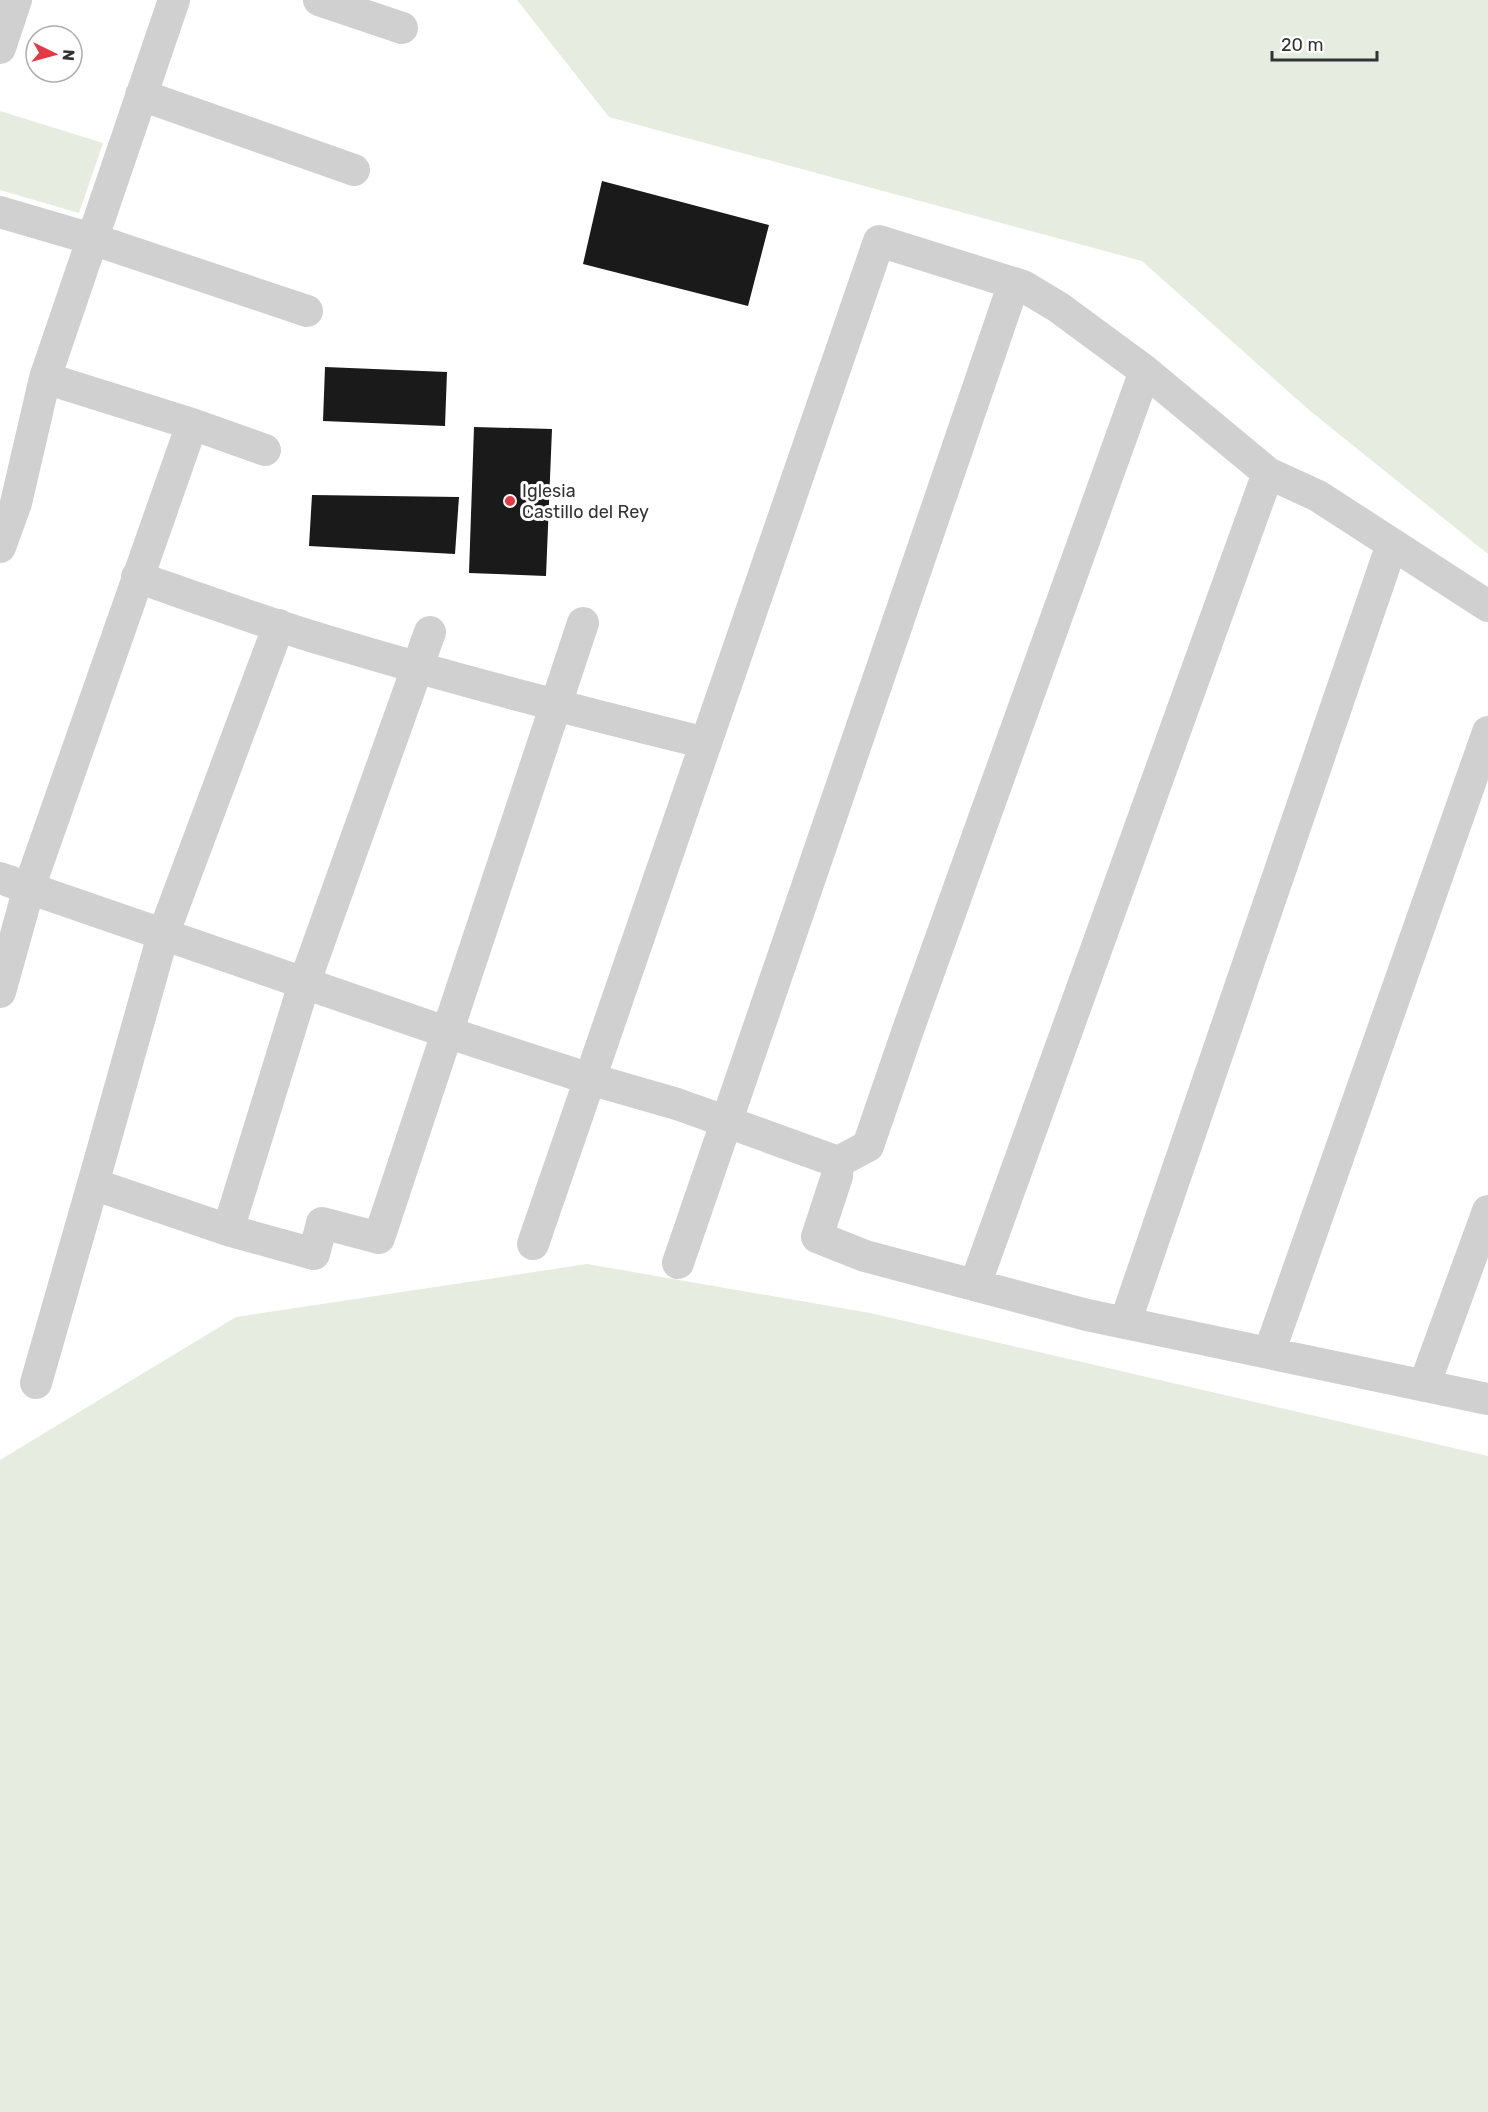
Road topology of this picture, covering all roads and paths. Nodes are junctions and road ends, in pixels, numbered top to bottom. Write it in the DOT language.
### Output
graph roads {
  1 [pos="16,0"];
  2 [pos="174,0"];
  3 [pos="319,0"];
  4 [pos="402,28"];
  5 [pos="0,48"];
  6 [pos="141,95"];
  7 [pos="354,170"];
  8 [pos="0,212"];
  9 [pos="92,239"];
  10 [pos="1014,283"];
  11 [pos="307,311"];
  12 [pos="1145,371"];
  13 [pos="45,378"];
  14 [pos="192,424"];
  15 [pos="265,450"];
  16 [pos="1268,473"];
  17 [pos="12,489"];
  18 [pos="1392,544"];
  19 [pos="0,547"];
  20 [pos="137,578"];
  21 [pos="1488,606"];
  22 [pos="583,623"];
  23 [pos="279,625"];
  24 [pos="430,632"];
  25 [pos="417,667"];
  26 [pos="555,706"];
  27 [pos="1488,732"];
  28 [pos="706,743"];
  29 [pos="0,878"];
  30 [pos="29,888"];
  31 [pos="163,935"];
  32 [pos="304,984"];
  33 [pos="0,992"];
  34 [pos="446,1032"];
  35 [pos="590,1079"];
  36 [pos="727,1122"];
  37 [pos="838,1162"];
  38 [pos="93,1184"];
  39 [pos="1488,1211"];
  40 [pos="228,1230"];
  41 [pos="533,1244"];
  42 [pos="678,1263"];
  43 [pos="975,1285"];
  44 [pos="1125,1323"];
  45 [pos="1269,1353"];
  46 [pos="36,1383"];
  47 [pos="1424,1386"];
  48 [pos="1488,1399"];
  1 -- 5 [label="street"];
  2 -- 6 [label="street"];
  3 -- 4 [label="street"];
  6 -- 7 [label="street"];
  6 -- 9 [label="street"];
  8 -- 9 [label="street"];
  9 -- 11 [label="street"];
  9 -- 13 [label="street"];
  10 -- 12 [label="street"];
  10 -- 28 [label="street"];
  10 -- 36 [label="street"];
  12 -- 16 [label="street"];
  12 -- 37 [label="street"];
  13 -- 14 [label="street"];
  13 -- 17 [label="street"];
  14 -- 15 [label="street"];
  14 -- 20 [label="street"];
  16 -- 18 [label="street"];
  16 -- 43 [label="street"];
  17 -- 19 [label="street"];
  18 -- 21 [label="street"];
  18 -- 44 [label="street"];
  20 -- 23 [label="street"];
  20 -- 30 [label="street"];
  22 -- 26 [label="street"];
  23 -- 25 [label="street"];
  23 -- 31 [label="street"];
  24 -- 25 [label="street"];
  25 -- 26 [label="street"];
  25 -- 32 [label="street"];
  26 -- 28 [label="street"];
  26 -- 34 [label="street"];
  27 -- 45 [label="street"];
  28 -- 35 [label="street"];
  29 -- 30 [label="street"];
  30 -- 31 [label="street"];
  30 -- 33 [label="street"];
  31 -- 32 [label="street"];
  31 -- 38 [label="street"];
  32 -- 34 [label="street"];
  32 -- 40 [label="street"];
  34 -- 35 [label="street"];
  34 -- 40 [label="street"];
  35 -- 36 [label="street"];
  35 -- 41 [label="street"];
  36 -- 37 [label="street"];
  36 -- 42 [label="street"];
  37 -- 43 [label="street"];
  38 -- 40 [label="street"];
  38 -- 46 [label="street"];
  39 -- 47 [label="street"];
  43 -- 44 [label="street"];
  44 -- 45 [label="street"];
  45 -- 47 [label="street"];
  47 -- 48 [label="street"];
}
